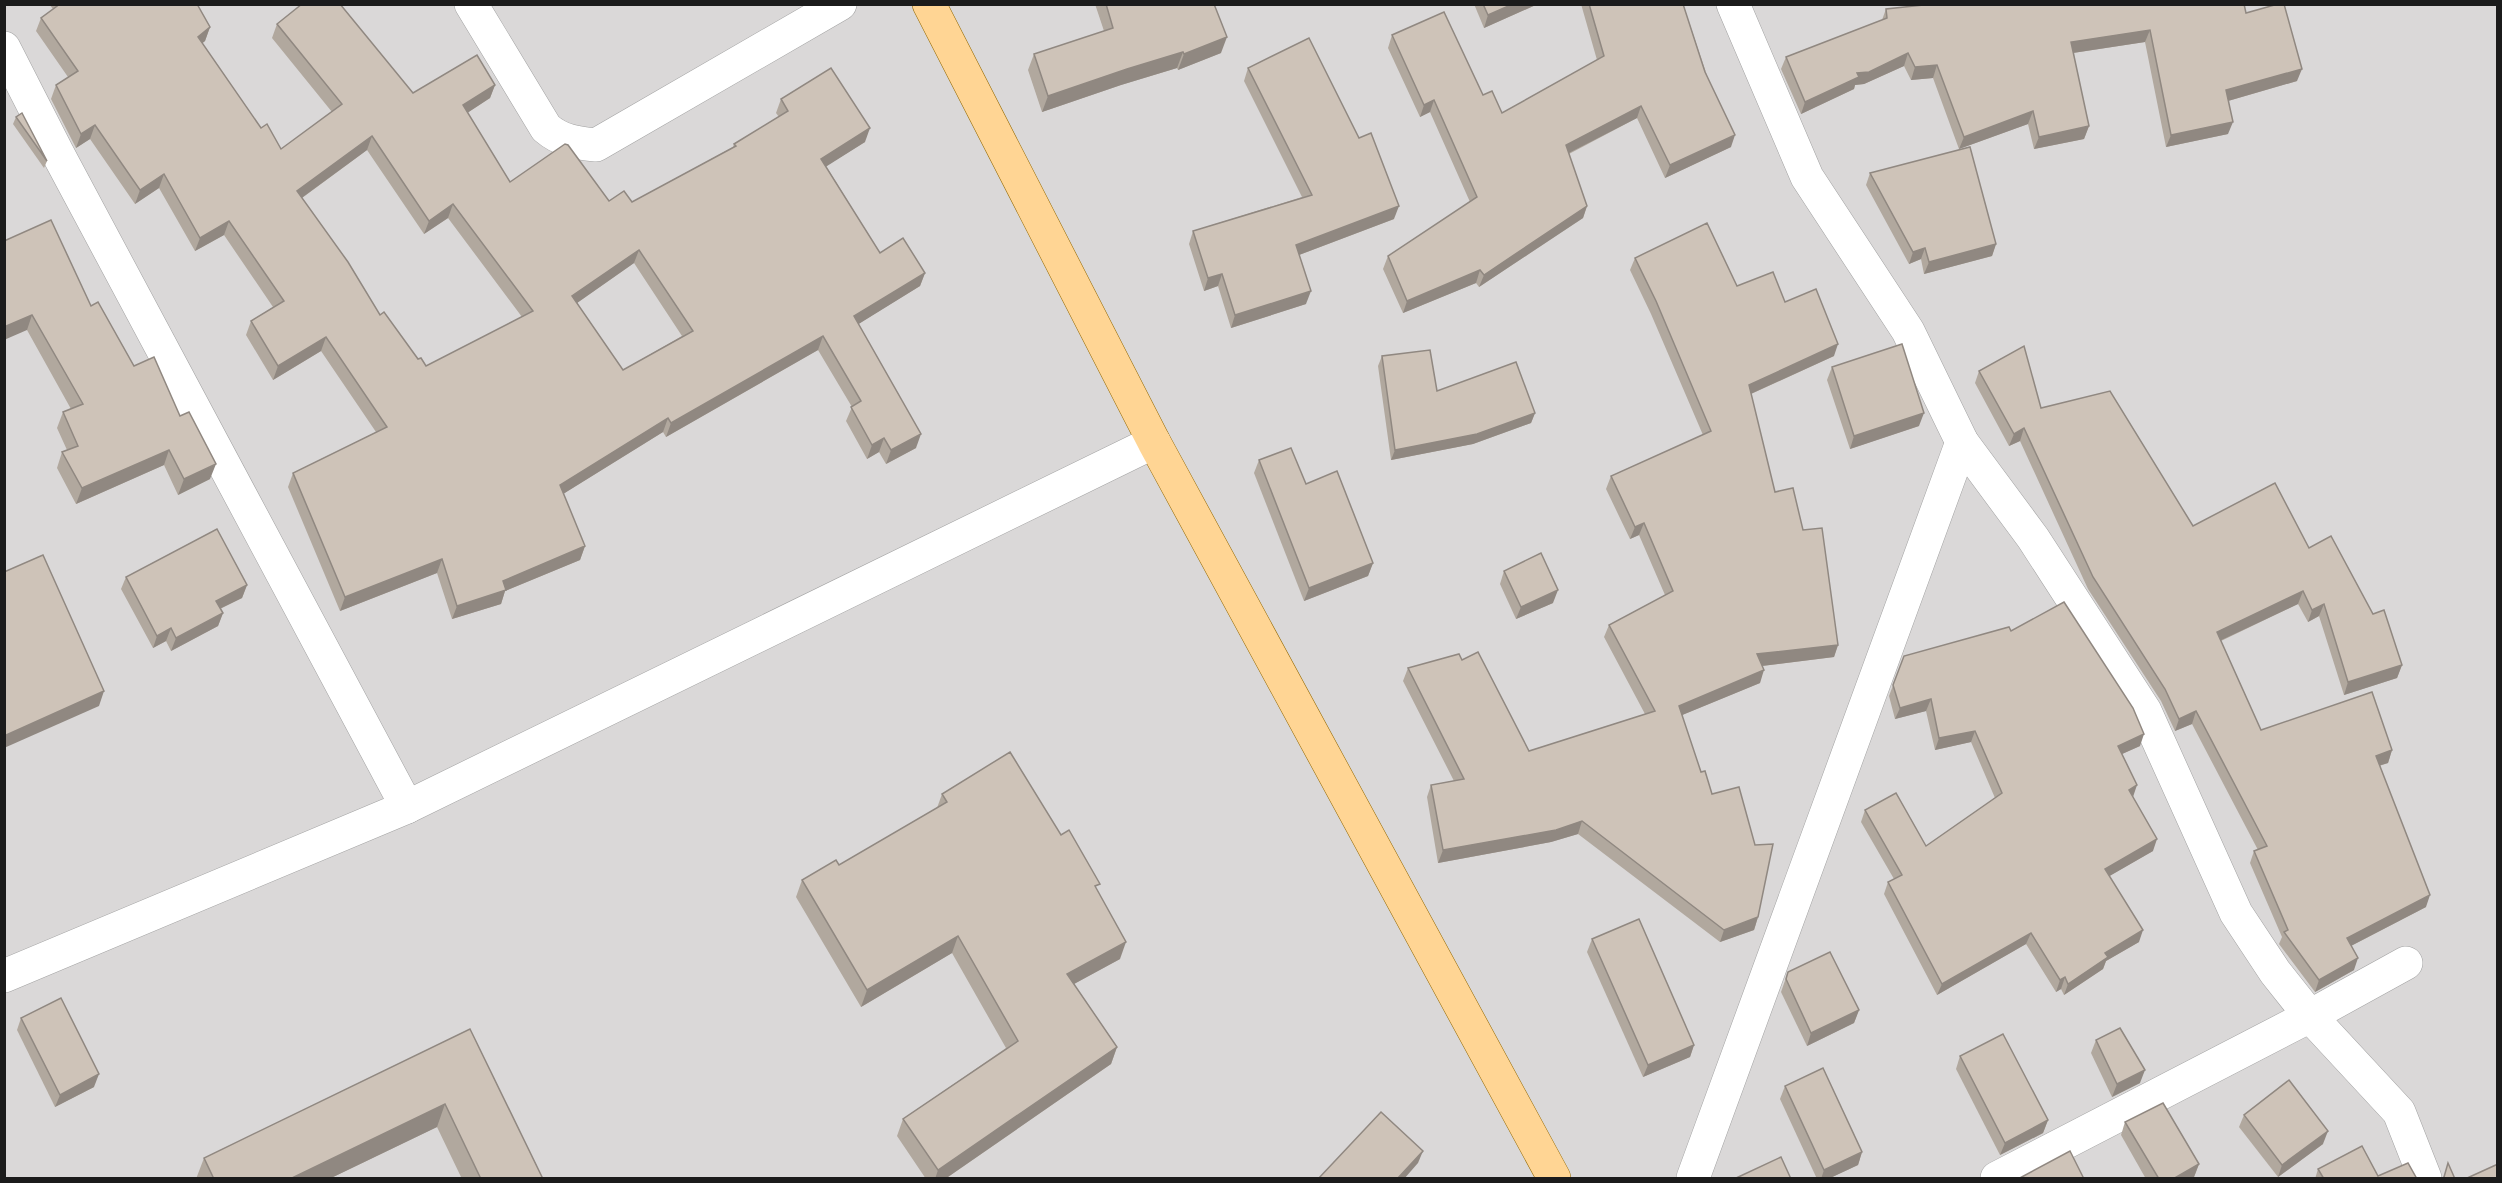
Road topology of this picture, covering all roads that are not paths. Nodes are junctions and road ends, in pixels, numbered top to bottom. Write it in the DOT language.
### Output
graph roads {
  1 [pos="471,4"];
  2 [pos="840,4"];
  3 [pos="929,4"];
  4 [pos="1732,4"];
  5 [pos="4,48"];
  6 [pos="1154,442"];
  7 [pos="1962,442"];
  8 [pos="407,807"];
  9 [pos="2406,963"];
  10 [pos="4,976"];
  11 [pos="2310,1016"];
  12 [pos="1554,1179"];
  13 [pos="1693,1179"];
  14 [pos="1997,1179"];
  15 [pos="2425,1179"];
  1 -- 2 [label="street"];
  3 -- 6 [label="main road"];
  4 -- 7 [label="street"];
  5 -- 8 [label="street"];
  6 -- 8 [label="street"];
  6 -- 12 [label="main road"];
  7 -- 11 [label="street"];
  7 -- 13 [label="street"];
  8 -- 10 [label="street"];
  9 -- 11 [label="street"];
  11 -- 14 [label="street"];
  11 -- 15 [label="street"];
}
